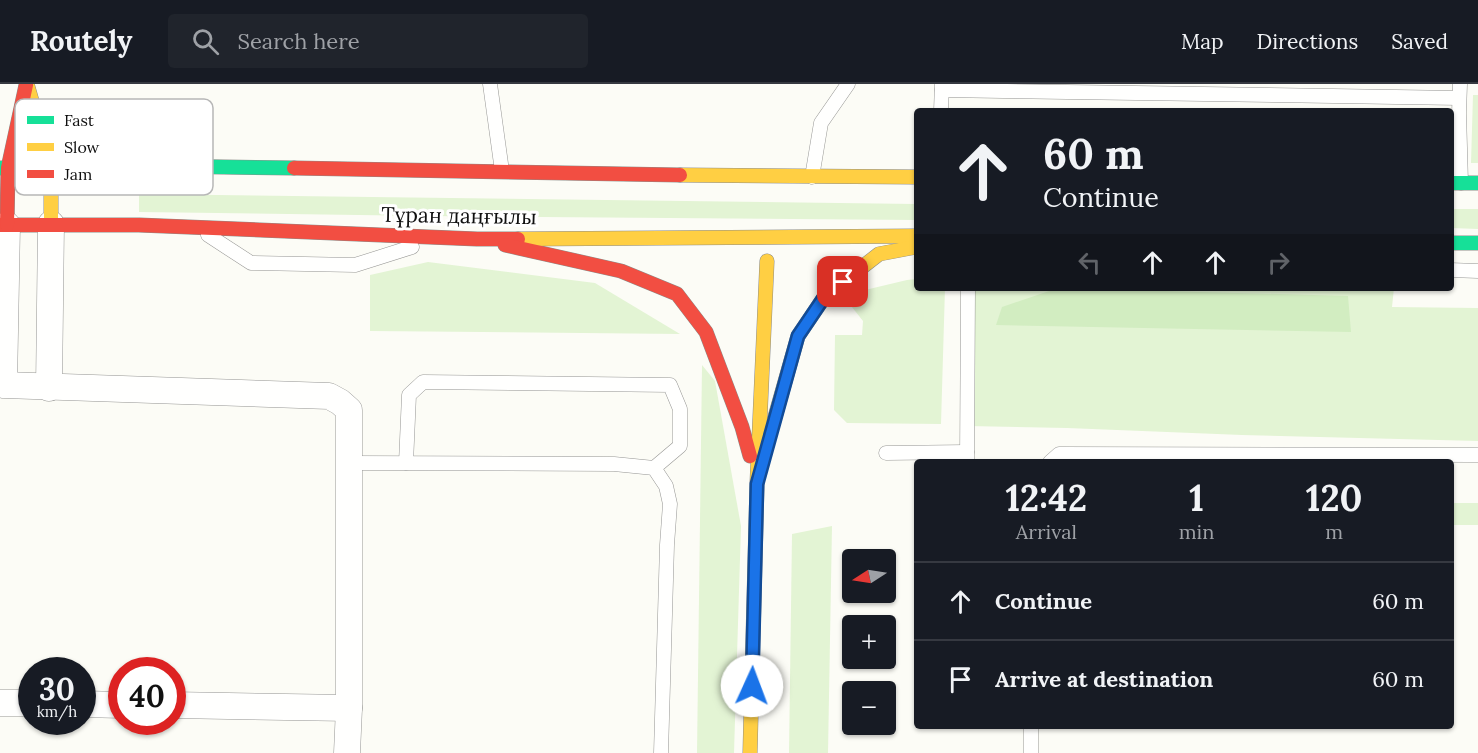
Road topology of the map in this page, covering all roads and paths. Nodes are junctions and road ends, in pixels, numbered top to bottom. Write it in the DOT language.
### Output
graph roads {
  1 [pos="27,84"];
  2 [pos="490,84"];
  3 [pos="848,84"];
  4 [pos="942,87"];
  5 [pos="1460,91"];
  6 [pos="23,99"];
  7 [pos="31,99"];
  8 [pos="941,108"];
  9 [pos="15,128"];
  10 [pos="213,167"];
  11 [pos="4,168"];
  12 [pos="502,171"];
  13 [pos="812,177"];
  14 [pos="914,177"];
  15 [pos="1456,183"];
  16 [pos="1478,183"];
  17 [pos="51,195"];
  18 [pos="51,224"];
  19 [pos="4,225"];
  20 [pos="196,228"];
  21 [pos="914,236"];
  22 [pos="439,238"];
  23 [pos="477,239"];
  24 [pos="1454,243"];
  25 [pos="1478,243"];
  26 [pos="914,247"];
  27 [pos="767,261"];
  28 [pos="1454,270"];
  29 [pos="1478,271"];
  30 [pos="968,291"];
  31 [pos="2,385"];
  32 [pos="49,388"];
  33 [pos="886,453"];
  34 [pos="1478,455"];
  35 [pos="967,457"];
  36 [pos="1053,459"];
  37 [pos="349,463"];
  38 [pos="406,463"];
  39 [pos="654,468"];
  40 [pos="757,484"];
  41 [pos="0,703"];
  42 [pos="18,703"];
  43 [pos="186,705"];
  44 [pos="349,708"];
  45 [pos="1031,729"];
  46 [pos="346,753"];
  47 [pos="661,753"];
  48 [pos="750,753"];
  49 [pos="1030,753"];
  1 -- 6 [label="main road"];
  1 -- 7 [label="main road"];
  2 -- 12 [label="lane"];
  3 -- 13 [label="lane"];
  4 -- 5 [label="lane"];
  4 -- 8 [label="lane"];
  5 -- 15 [label="lane"];
  9 -- 11 [label="main road"];
  10 -- 12 [label="main road"];
  11 -- 19 [label="main road"];
  12 -- 13 [label="main road"];
  13 -- 14 [label="main road"];
  15 -- 16 [label="main road"];
  17 -- 18 [label="main road"];
  18 -- 19 [label="main road, Тұран даңғылы"];
  18 -- 20 [label="main road, Тұран даңғылы"];
  18 -- 32 [label="street"];
  19 -- 31 [label="street"];
  20 -- 22 [label="main road, Тұран даңғылы"];
  20 -- 22 [label="lane"];
  21 -- 23 [label="main road, Тұран даңғылы"];
  22 -- 23 [label="main road, Тұран даңғылы"];
  23 -- 40 [label="main road"];
  24 -- 25 [label="main road"];
  26 -- 40 [label="main road"];
  27 -- 40 [label="main road"];
  28 -- 29 [label="lane"];
  30 -- 35 [label="lane"];
  31 -- 32 [label="street"];
  32 -- 37 [label="street"];
  33 -- 35 [label="lane"];
  34 -- 36 [label="lane"];
  37 -- 38 [label="lane"];
  37 -- 44 [label="street"];
  38 -- 39 [label="lane"];
  38 -- 39 [label="lane"];
  39 -- 47 [label="lane"];
  40 -- 48 [label="main road"];
  41 -- 42 [label="street"];
  43 -- 44 [label="street"];
  44 -- 46 [label="street"];
  45 -- 49 [label="lane"];
}
